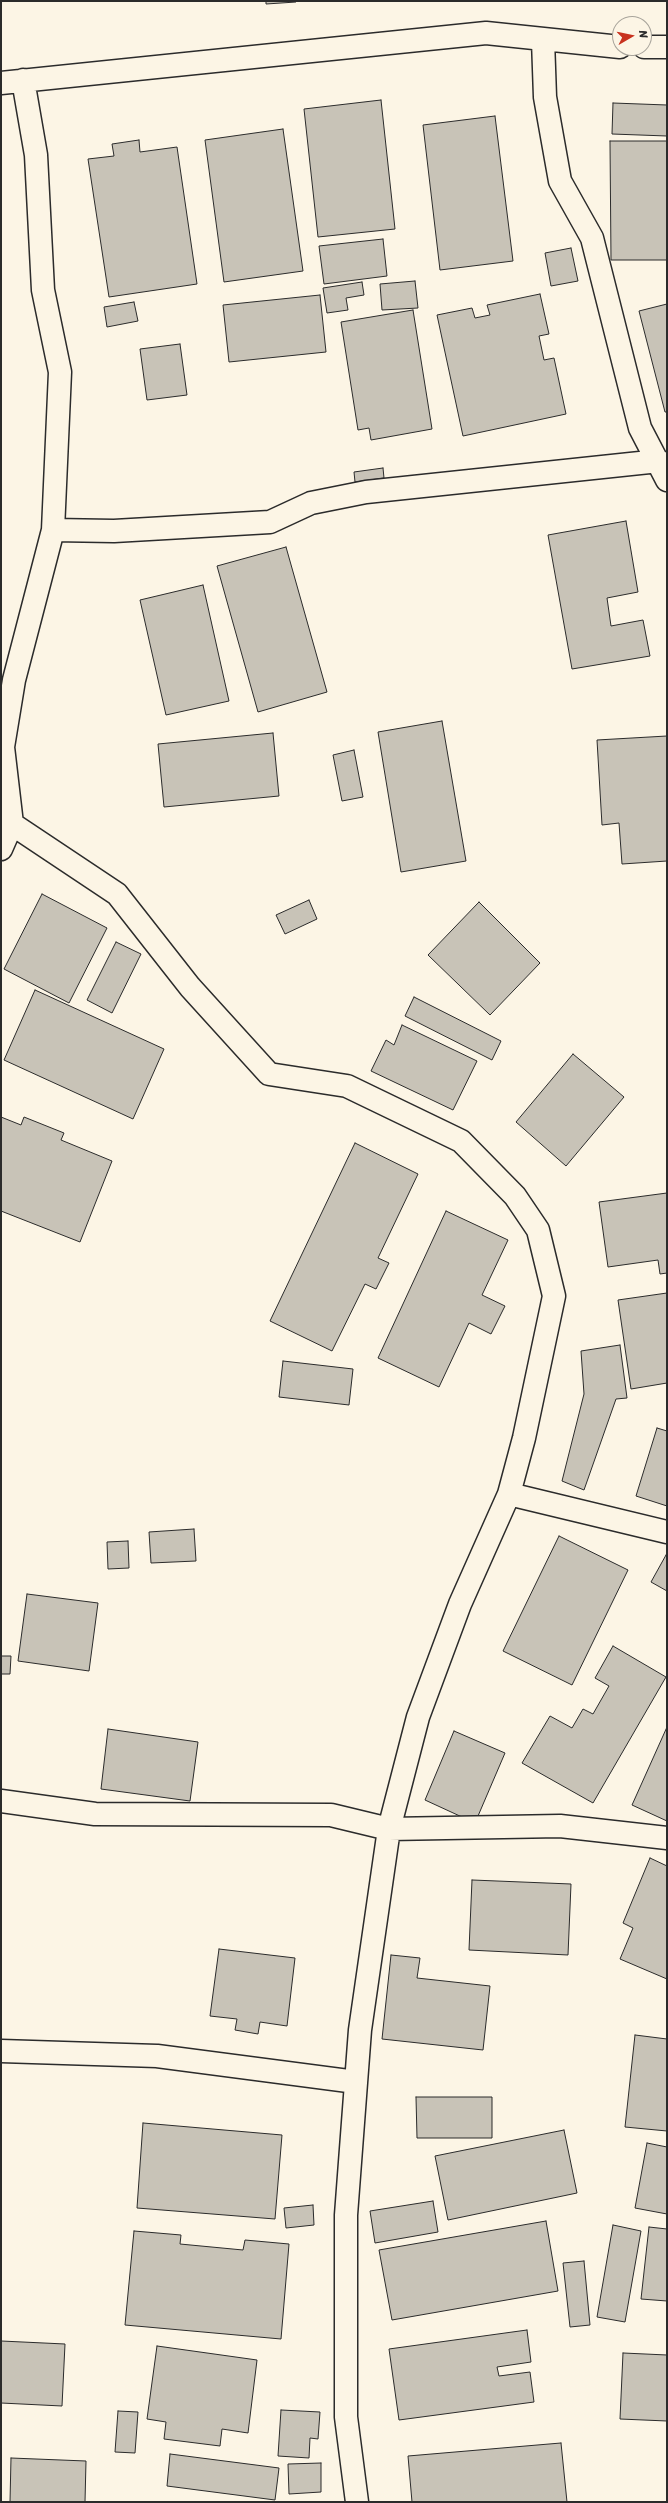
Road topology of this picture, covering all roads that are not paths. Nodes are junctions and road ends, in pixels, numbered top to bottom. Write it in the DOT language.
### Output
graph roads {
  1 [pos="543,40"];
  2 [pos="612,47"];
  3 [pos="652,47"];
  4 [pos="667,47"];
  5 [pos="23,80"];
  6 [pos="1,83"];
  7 [pos="663,470"];
  8 [pos="53,530"];
  9 [pos="6,815"];
  10 [pos="1,849"];
  11 [pos="508,1494"];
  12 [pos="667,1532"];
  13 [pos="1,1801"];
  14 [pos="389,1829"];
  15 [pos="667,1838"];
  16 [pos="1,2051"];
  17 [pos="356,2082"];
  18 [pos="357,2502"];
  1 -- 2 [label="street"];
  1 -- 5 [label="street"];
  1 -- 7 [label="street"];
  3 -- 4 [label="street"];
  5 -- 6 [label="street"];
  5 -- 8 [label="street"];
  7 -- 8 [label="street"];
  8 -- 9 [label="street"];
  9 -- 10 [label="street"];
  9 -- 11 [label="street"];
  11 -- 12 [label="street"];
  11 -- 14 [label="street"];
  13 -- 14 [label="street"];
  14 -- 15 [label="street"];
  14 -- 17 [label="street"];
  16 -- 17 [label="street"];
  17 -- 18 [label="street"];
}
